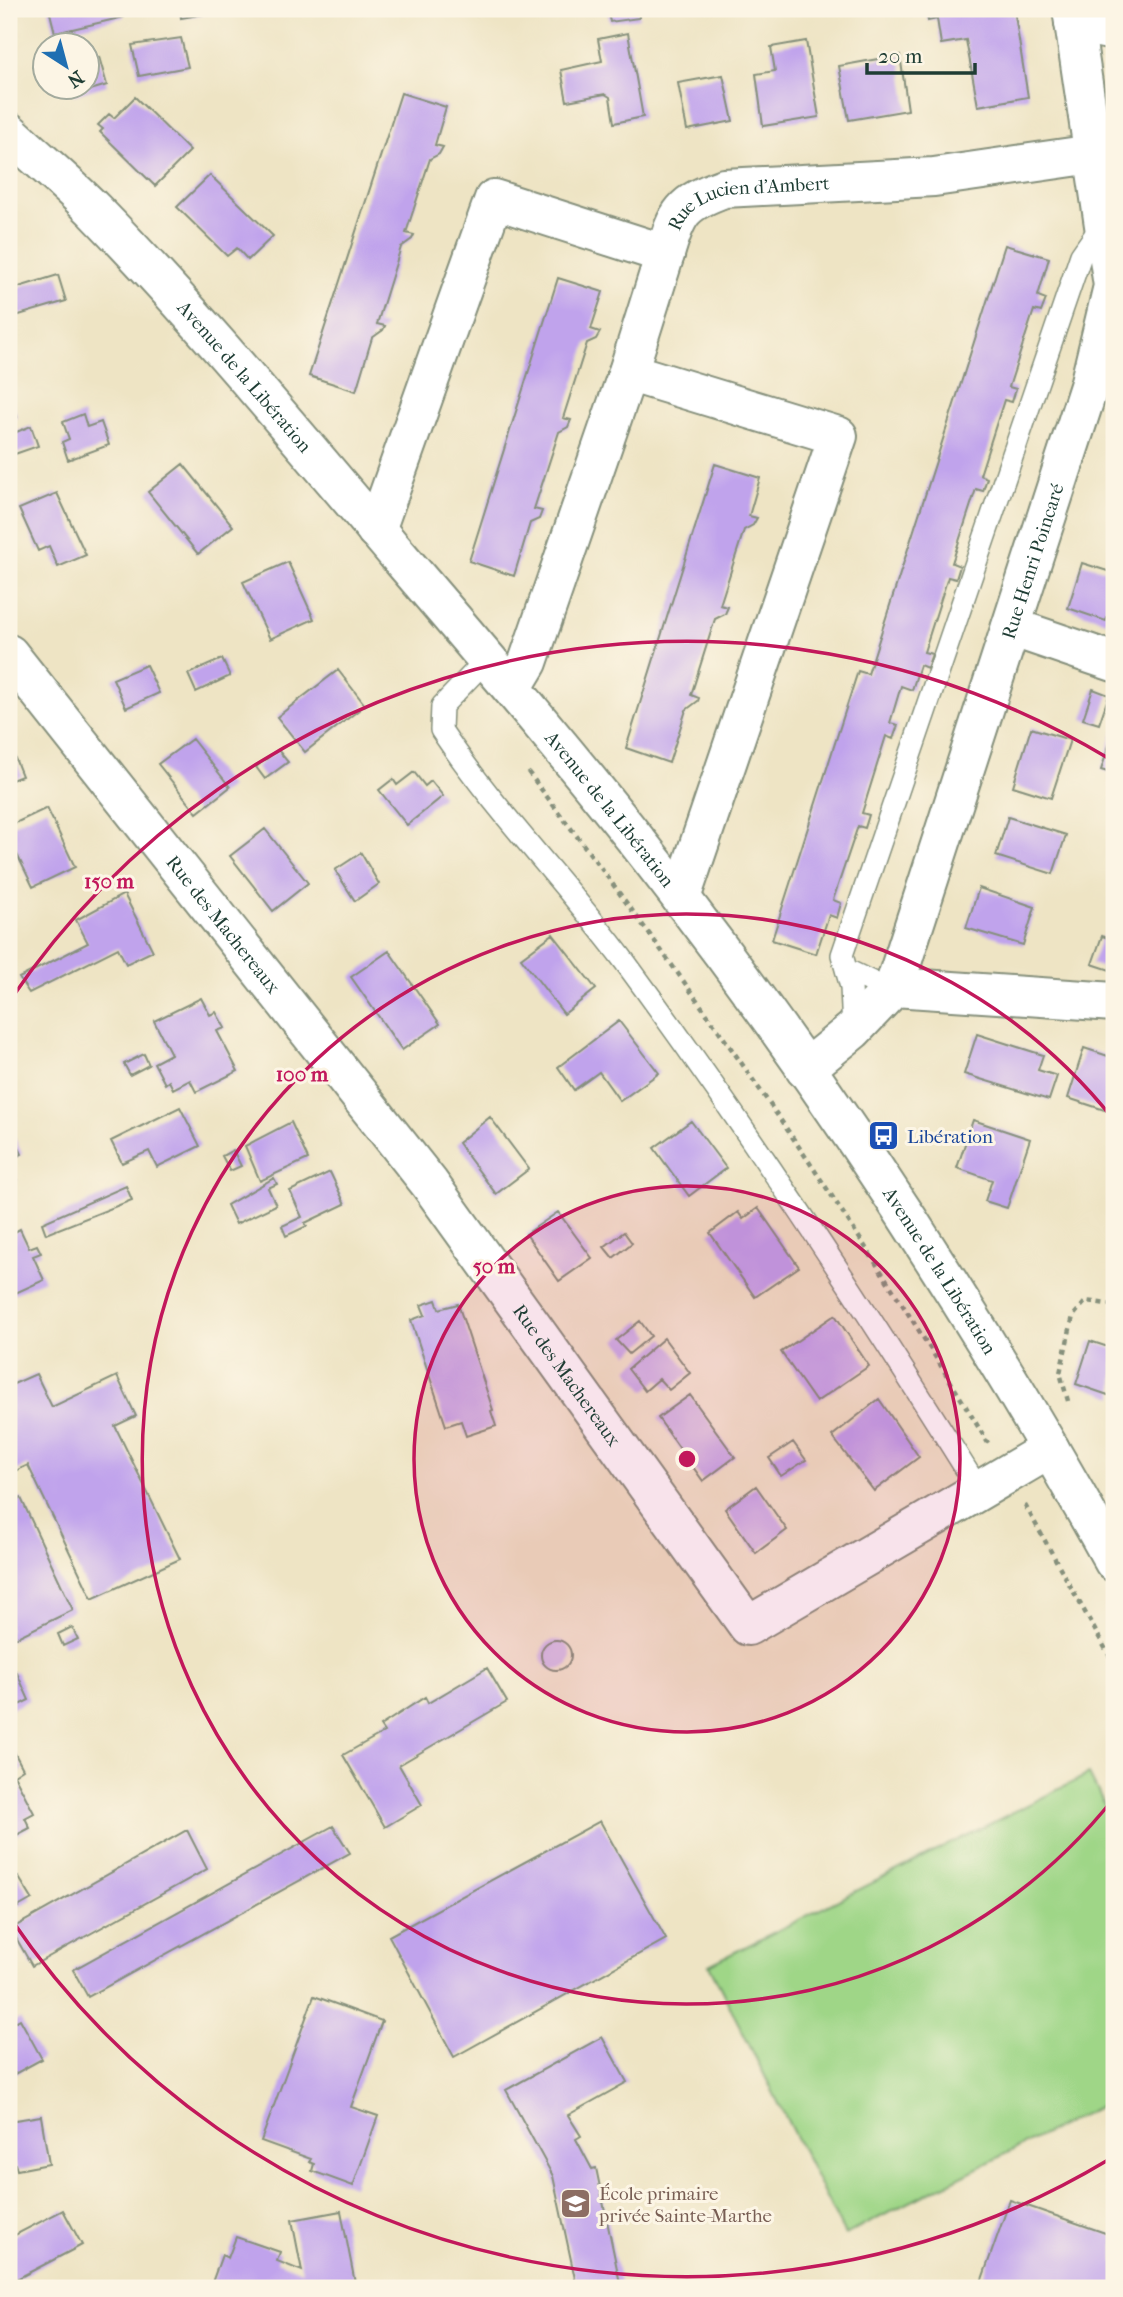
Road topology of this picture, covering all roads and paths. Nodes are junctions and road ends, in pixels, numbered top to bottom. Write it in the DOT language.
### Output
graph roads {
  1 [pos="1073,16"];
  2 [pos="1114,31"];
  3 [pos="9,132"];
  4 [pos="1093,154"];
  5 [pos="1105,221"];
  6 [pos="665,254"];
  7 [pos="628,372"];
  8 [pos="1102,390"];
  9 [pos="376,530"];
  10 [pos="1011,627"];
  11 [pos="9,654"];
  12 [pos="487,659"];
  13 [pos="1114,662"];
  14 [pos="513,687"];
  15 [pos="681,898"];
  16 [pos="847,970"];
  17 [pos="894,988"];
  18 [pos="1114,1002"];
  19 [pos="853,1030"];
  20 [pos="806,1069"];
  21 [pos="1114,1305"];
  22 [pos="1071,1413"];
  23 [pos="1050,1449"];
  24 [pos="979,1490"];
  25 [pos="1114,1562"];
  1 -- 2 [label="street"];
  1 -- 4 [label="street, Rue Henri Poincaré"];
  3 -- 9 [label="street, Avenue de la Libération"];
  4 -- 5 [label="street, Rue Henri Poincaré"];
  4 -- 6 [label="street, Rue Lucien d'Ambert"];
  5 -- 8 [label="street, Rue Henri Poincaré"];
  5 -- 16 [label="lane"];
  6 -- 7 [label="street"];
  6 -- 9 [label="street, Rue Lucien d'Ambert"];
  7 -- 14 [label="street"];
  7 -- 15 [label="street"];
  8 -- 10 [label="street, Rue Henri Poincaré"];
  9 -- 12 [label="street, Avenue de la Libération"];
  10 -- 13 [label="street"];
  10 -- 17 [label="street, Rue Henri Poincaré"];
  11 -- 24 [label="street, Rue des Machereaux"];
  12 -- 14 [label="street, Avenue de la Libération"];
  12 -- 24 [label="lane"];
  14 -- 15 [label="street, Avenue de la Libération"];
  15 -- 20 [label="street, Avenue de la Libération"];
  16 -- 17 [label="lane"];
  16 -- 19 [label="lane"];
  17 -- 18 [label="street"];
  17 -- 19 [label="street, Rue Henri Poincaré"];
  19 -- 20 [label="street, Rue Henri Poincaré"];
  20 -- 23 [label="street, Avenue de la Libération"];
  21 -- 22 [label="path"];
  23 -- 24 [label="street, Rue des Machereaux"];
  23 -- 25 [label="street, Avenue de la Libération"];
}
